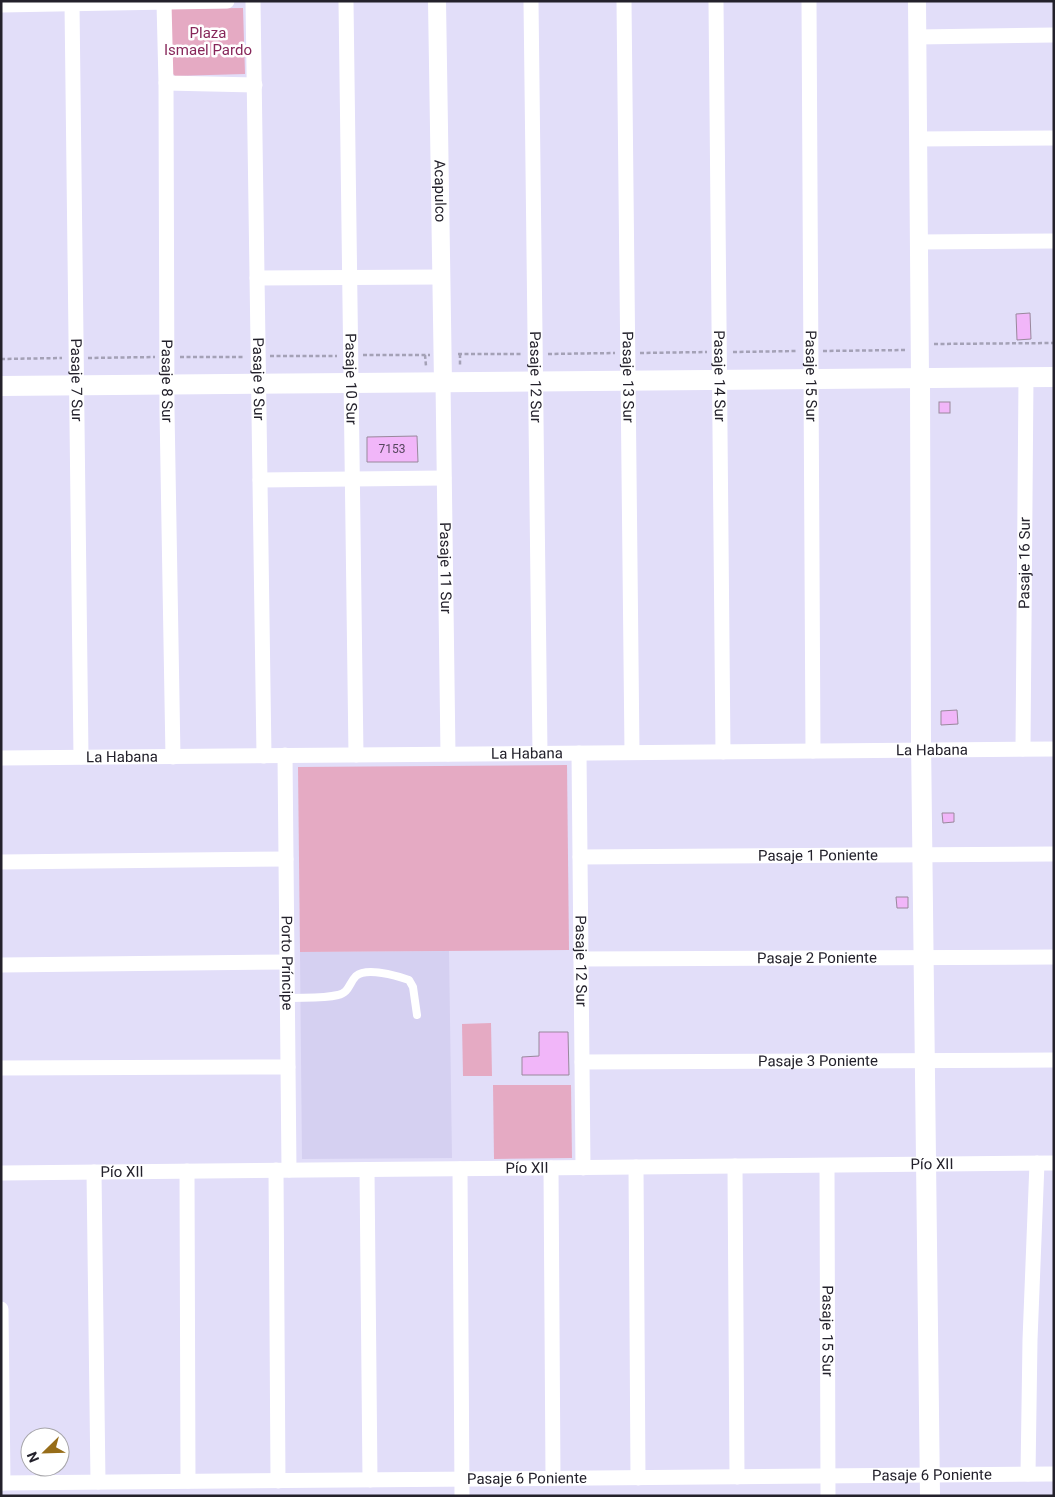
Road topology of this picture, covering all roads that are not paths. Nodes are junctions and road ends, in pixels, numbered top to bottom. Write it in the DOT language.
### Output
graph roads {
  1 [pos="227,1"];
  2 [pos="253,1"];
  3 [pos="346,1"];
  4 [pos="438,1"];
  5 [pos="531,1"];
  6 [pos="624,1"];
  7 [pos="716,1"];
  8 [pos="808,1"];
  9 [pos="917,1"];
  10 [pos="164,3"];
  11 [pos="72,4"];
  12 [pos="1,5"];
  13 [pos="1054,36"];
  14 [pos="917,37"];
  15 [pos="166,83"];
  16 [pos="255,84"];
  17 [pos="1054,138"];
  18 [pos="918,139"];
  19 [pos="1054,241"];
  20 [pos="918,242"];
  21 [pos="441,276"];
  22 [pos="350,277"];
  23 [pos="257,278"];
  24 [pos="1026,377"];
  25 [pos="1054,377"];
  26 [pos="920,378"];
  27 [pos="719,379"];
  28 [pos="811,379"];
  29 [pos="627,380"];
  30 [pos="535,381"];
  31 [pos="442,382"];
  32 [pos="259,383"];
  33 [pos="352,383"];
  34 [pos="167,384"];
  35 [pos="77,385"];
  36 [pos="1,386"];
  37 [pos="444,478"];
  38 [pos="353,479"];
  39 [pos="260,480"];
  40 [pos="1024,749"];
  41 [pos="1054,749"];
  42 [pos="922,750"];
  43 [pos="813,751"];
  44 [pos="632,752"];
  45 [pos="723,752"];
  46 [pos="540,753"];
  47 [pos="579,753"];
  48 [pos="448,754"];
  49 [pos="356,755"];
  50 [pos="174,756"];
  51 [pos="264,756"];
  52 [pos="285,756"];
  53 [pos="1,758"];
  54 [pos="81,758"];
  55 [pos="1054,854"];
  56 [pos="924,855"];
  57 [pos="580,857"];
  58 [pos="286,859"];
  59 [pos="1,862"];
  60 [pos="1054,957"];
  61 [pos="925,958"];
  62 [pos="581,959"];
  63 [pos="287,962"];
  64 [pos="1,965"];
  65 [pos="287,998"];
  66 [pos="417,1015"];
  67 [pos="1054,1060"];
  68 [pos="926,1061"];
  69 [pos="582,1062"];
  70 [pos="288,1067"];
  71 [pos="1,1068"];
  72 [pos="1037,1163"];
  73 [pos="1054,1163"];
  74 [pos="927,1164"];
  75 [pos="735,1166"];
  76 [pos="827,1166"];
  77 [pos="636,1167"];
  78 [pos="551,1168"];
  79 [pos="583,1168"];
  80 [pos="460,1169"];
  81 [pos="282,1170"];
  82 [pos="367,1170"];
  83 [pos="187,1171"];
  84 [pos="94,1172"];
  85 [pos="1,1173"];
  86 [pos="1,1309"];
  87 [pos="1028,1474"];
  88 [pos="1054,1474"];
  89 [pos="930,1475"];
  90 [pos="828,1476"];
  91 [pos="737,1477"];
  92 [pos="553,1478"];
  93 [pos="638,1478"];
  94 [pos="462,1479"];
  95 [pos="370,1480"];
  96 [pos="278,1481"];
  97 [pos="98,1482"];
  98 [pos="188,1482"];
  99 [pos="2,1483"];
  100 [pos="462,1496"];
  101 [pos="828,1496"];
  102 [pos="930,1496"];
  1 -- 10 [label="street"];
  2 -- 16 [label="street, Pasaje 9 Sur"];
  3 -- 22 [label="street, Pasaje 10 Sur"];
  4 -- 21 [label="street, Acapulco"];
  5 -- 30 [label="street, Pasaje 12 Sur"];
  6 -- 29 [label="street, Pasaje 13 Sur"];
  7 -- 27 [label="street, Pasaje 14 Sur"];
  8 -- 28 [label="street, Pasaje 15 Sur"];
  9 -- 14 [label="street"];
  10 -- 11 [label="street"];
  10 -- 15 [label="street, Pasaje 8 Sur"];
  11 -- 12 [label="street"];
  11 -- 35 [label="street, Pasaje 7 Sur"];
  13 -- 14 [label="street"];
  14 -- 18 [label="street"];
  15 -- 16 [label="street"];
  15 -- 34 [label="street, Pasaje 8 Sur"];
  16 -- 23 [label="street, Pasaje 9 Sur"];
  17 -- 18 [label="street"];
  18 -- 20 [label="street"];
  19 -- 20 [label="street"];
  20 -- 26 [label="street"];
  21 -- 22 [label="street"];
  21 -- 31 [label="street, Acapulco"];
  22 -- 23 [label="street"];
  22 -- 33 [label="street, Pasaje 10 Sur"];
  23 -- 32 [label="street, Pasaje 9 Sur"];
  24 -- 25 [label="main road"];
  24 -- 26 [label="main road"];
  24 -- 40 [label="street, Pasaje 16 Sur"];
  26 -- 28 [label="main road"];
  26 -- 42 [label="main road"];
  27 -- 28 [label="main road"];
  27 -- 29 [label="main road"];
  27 -- 45 [label="street, Pasaje 14 Sur"];
  28 -- 43 [label="street, Pasaje 15 Sur"];
  29 -- 30 [label="main road"];
  29 -- 44 [label="street, Pasaje 13 Sur"];
  30 -- 31 [label="main road"];
  30 -- 46 [label="street, Pasaje 12 Sur"];
  31 -- 33 [label="main road"];
  31 -- 37 [label="street, Pasaje 11 Sur"];
  32 -- 33 [label="main road"];
  32 -- 34 [label="main road"];
  32 -- 39 [label="street, Pasaje 9 Sur"];
  33 -- 38 [label="street, Pasaje 10 Sur"];
  34 -- 35 [label="main road"];
  34 -- 50 [label="street, Pasaje 8 Sur"];
  35 -- 36 [label="main road"];
  35 -- 54 [label="street, Pasaje 7 Sur"];
  37 -- 38 [label="street"];
  37 -- 48 [label="street, Pasaje 11 Sur"];
  38 -- 39 [label="street"];
  38 -- 49 [label="street, Pasaje 10 Sur"];
  39 -- 51 [label="street, Pasaje 9 Sur"];
  40 -- 41 [label="street, La Habana"];
  40 -- 42 [label="street, La Habana"];
  42 -- 43 [label="street, La Habana"];
  42 -- 56 [label="main road"];
  43 -- 45 [label="street, La Habana"];
  44 -- 45 [label="street, La Habana"];
  44 -- 47 [label="street, La Habana"];
  46 -- 47 [label="street, La Habana"];
  46 -- 48 [label="street, La Habana"];
  47 -- 57 [label="street, Pasaje 12 Sur"];
  48 -- 49 [label="street, La Habana"];
  49 -- 52 [label="street, La Habana"];
  50 -- 51 [label="street, La Habana"];
  50 -- 54 [label="street, La Habana"];
  51 -- 52 [label="street, La Habana"];
  52 -- 58 [label="street, Porto Príncipe"];
  53 -- 54 [label="street, La Habana"];
  55 -- 56 [label="street, Pasaje 1 Poniente"];
  56 -- 57 [label="street, Pasaje 1 Poniente"];
  56 -- 61 [label="main road"];
  57 -- 62 [label="street, Pasaje 12 Sur"];
  58 -- 59 [label="street"];
  58 -- 63 [label="street, Porto Príncipe"];
  60 -- 61 [label="street, Pasaje 2 Poniente"];
  61 -- 62 [label="street, Pasaje 2 Poniente"];
  61 -- 68 [label="main road"];
  62 -- 69 [label="street, Pasaje 12 Sur"];
  63 -- 64 [label="street"];
  63 -- 65 [label="street, Porto Príncipe"];
  65 -- 66 [label="lane"];
  65 -- 70 [label="street, Porto Príncipe"];
  67 -- 68 [label="street, Pasaje 3 Poniente"];
  68 -- 69 [label="street, Pasaje 3 Poniente"];
  68 -- 74 [label="main road"];
  69 -- 79 [label="street, Pasaje 12 Sur"];
  70 -- 71 [label="street"];
  70 -- 81 [label="street, Porto Príncipe"];
  72 -- 73 [label="street, Pío XII"];
  72 -- 74 [label="street, Pío XII"];
  72 -- 87 [label="street"];
  74 -- 76 [label="street, Pío XII"];
  74 -- 89 [label="main road"];
  75 -- 76 [label="street, Pío XII"];
  75 -- 77 [label="street, Pío XII"];
  75 -- 91 [label="street"];
  76 -- 90 [label="street, Pasaje 15 Sur"];
  77 -- 79 [label="street, Pío XII"];
  77 -- 93 [label="street"];
  78 -- 79 [label="street, Pío XII"];
  78 -- 80 [label="street, Pío XII"];
  78 -- 92 [label="street"];
  80 -- 82 [label="street, Pío XII"];
  80 -- 94 [label="street"];
  81 -- 82 [label="street, Pío XII"];
  81 -- 83 [label="street, Pío XII"];
  81 -- 96 [label="street"];
  82 -- 95 [label="street"];
  83 -- 84 [label="street, Pío XII"];
  83 -- 98 [label="street"];
  84 -- 85 [label="street, Pío XII"];
  84 -- 97 [label="street"];
  86 -- 99 [label="street"];
  87 -- 88 [label="street, Pasaje 6 Poniente"];
  87 -- 89 [label="street, Pasaje 6 Poniente"];
  89 -- 90 [label="street, Pasaje 6 Poniente"];
  89 -- 102 [label="main road"];
  90 -- 91 [label="street, Pasaje 6 Poniente"];
  90 -- 101 [label="street, Pasaje 15 Sur"];
  91 -- 93 [label="street, Pasaje 6 Poniente"];
  92 -- 93 [label="street, Pasaje 6 Poniente"];
  92 -- 94 [label="street, Pasaje 6 Poniente"];
  94 -- 95 [label="street, Pasaje 6 Poniente"];
  94 -- 100 [label="street"];
  95 -- 96 [label="street, Pasaje 6 Poniente"];
  96 -- 98 [label="street, Pasaje 6 Poniente"];
  97 -- 98 [label="street, Pasaje 6 Poniente"];
  97 -- 99 [label="street, Pasaje 6 Poniente"];
}
